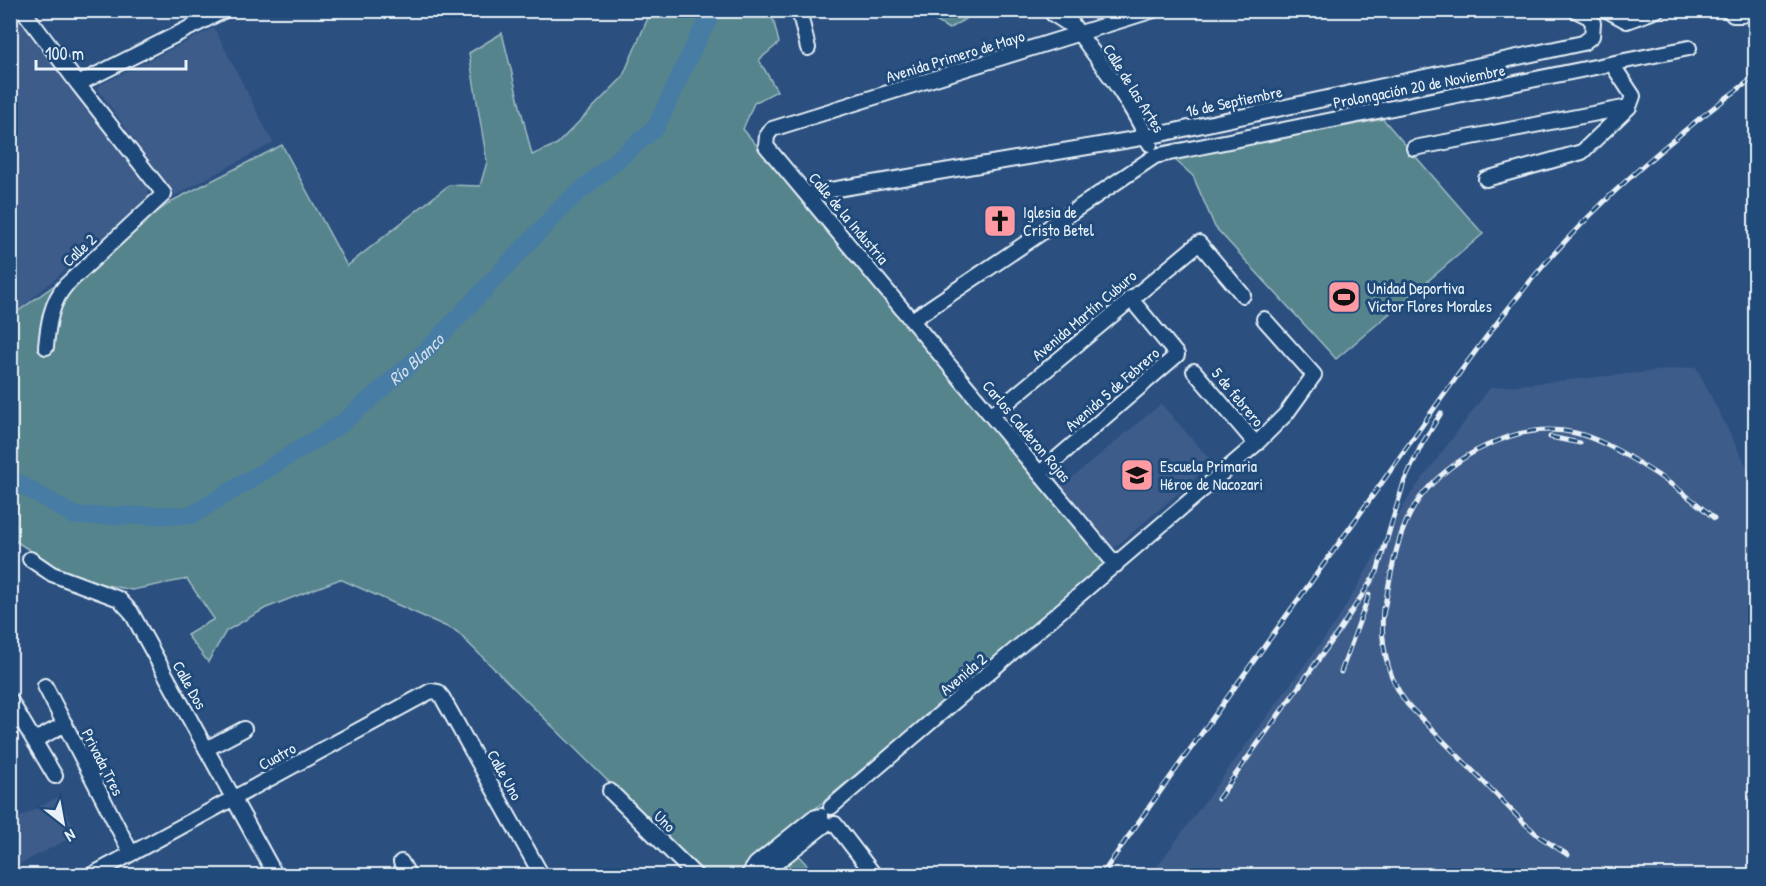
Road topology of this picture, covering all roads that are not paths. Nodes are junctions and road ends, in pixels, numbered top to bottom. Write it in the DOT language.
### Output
graph roads {
  1 [pos="23,10"];
  2 [pos="225,10"];
  3 [pos="799,10"];
  4 [pos="1050,10"];
  5 [pos="1062,10"];
  6 [pos="1154,10"];
  7 [pos="1575,10"];
  8 [pos="1607,10"];
  9 [pos="1657,10"];
  10 [pos="1754,10"];
  11 [pos="1731,13"];
  12 [pos="1077,31"];
  13 [pos="808,48"];
  14 [pos="1689,48"];
  15 [pos="1612,64"];
  16 [pos="78,84"];
  17 [pos="1629,107"];
  18 [pos="767,136"];
  19 [pos="1147,137"];
  20 [pos="1414,148"];
  21 [pos="1155,156"];
  22 [pos="1485,179"];
  23 [pos="807,194"];
  24 [pos="1243,296"];
  25 [pos="1130,298"];
  26 [pos="912,320"];
  27 [pos="1264,320"];
  28 [pos="46,347"];
  29 [pos="1194,371"];
  30 [pos="992,414"];
  31 [pos="1256,444"];
  32 [pos="1040,473"];
  33 [pos="30,559"];
  34 [pos="1116,565"];
  35 [pos="45,686"];
  36 [pos="438,692"];
  37 [pos="10,700"];
  38 [pos="65,724"];
  39 [pos="244,729"];
  40 [pos="34,738"];
  41 [pos="207,749"];
  42 [pos="55,776"];
  43 [pos="610,791"];
  44 [pos="233,799"];
  45 [pos="828,818"];
  46 [pos="131,853"];
  47 [pos="402,862"];
  48 [pos="90,876"];
  49 [pos="276,876"];
  50 [pos="409,876"];
  51 [pos="542,876"];
  52 [pos="696,876"];
  53 [pos="748,876"];
  54 [pos="763,876"];
  55 [pos="875,876"];
  1 -- 16 [label="street"];
  2 -- 16 [label="street"];
  3 -- 13 [label="street"];
  4 -- 12 [label="street"];
  5 -- 12 [label="street, Calle de las Artes"];
  6 -- 12 [label="street, Avenida Primero de Mayo"];
  7 -- 19 [label="street, 16 de Septiembre"];
  8 -- 9 [label="street"];
  10 -- 11 [label="street"];
  12 -- 18 [label="street, Avenida Primero de Mayo"];
  12 -- 19 [label="street, Calle de las Artes"];
  14 -- 15 [label="street, Prolongación 20 de Noviembre"];
  15 -- 17 [label="street"];
  15 -- 21 [label="street, Prolongación 20 de Noviembre"];
  16 -- 28 [label="street, Calle 2"];
  17 -- 20 [label="street"];
  17 -- 22 [label="street"];
  18 -- 23 [label="street, Calle de la Industria"];
  19 -- 21 [label="street, Calle de las Artes"];
  19 -- 23 [label="street, 16 de Septiembre"];
  21 -- 26 [label="street"];
  23 -- 26 [label="street, Calle de la Industria"];
  24 -- 25 [label="street, Avenida Martín Cuburo"];
  25 -- 30 [label="street, Avenida Martín Cuburo"];
  25 -- 32 [label="street, Avenida 5 de Febrero"];
  26 -- 30 [label="street, Carlos Calderon Rojas"];
  27 -- 31 [label="street, Avenida 2"];
  29 -- 31 [label="street, 5 de febrero"];
  30 -- 32 [label="street, Carlos Calderon Rojas"];
  31 -- 34 [label="street, Avenida 2"];
  32 -- 34 [label="street, Carlos Calderon Rojas"];
  33 -- 41 [label="street, Calle Dos"];
  34 -- 45 [label="street, Avenida 2"];
  35 -- 38 [label="street, Privada Tres"];
  36 -- 44 [label="street, Cuatro"];
  36 -- 51 [label="street, Calle Uno"];
  37 -- 40 [label="street"];
  38 -- 40 [label="street"];
  38 -- 46 [label="street, Privada Tres"];
  39 -- 41 [label="street"];
  40 -- 42 [label="street"];
  41 -- 44 [label="street, Calle Dos"];
  43 -- 52 [label="street, Uno"];
  44 -- 46 [label="street, Cuatro"];
  44 -- 49 [label="street, Calle Dos"];
  45 -- 53 [label="street"];
  45 -- 54 [label="street"];
  45 -- 55 [label="street"];
  46 -- 48 [label="street, Cuatro"];
  47 -- 50 [label="street"];
}
